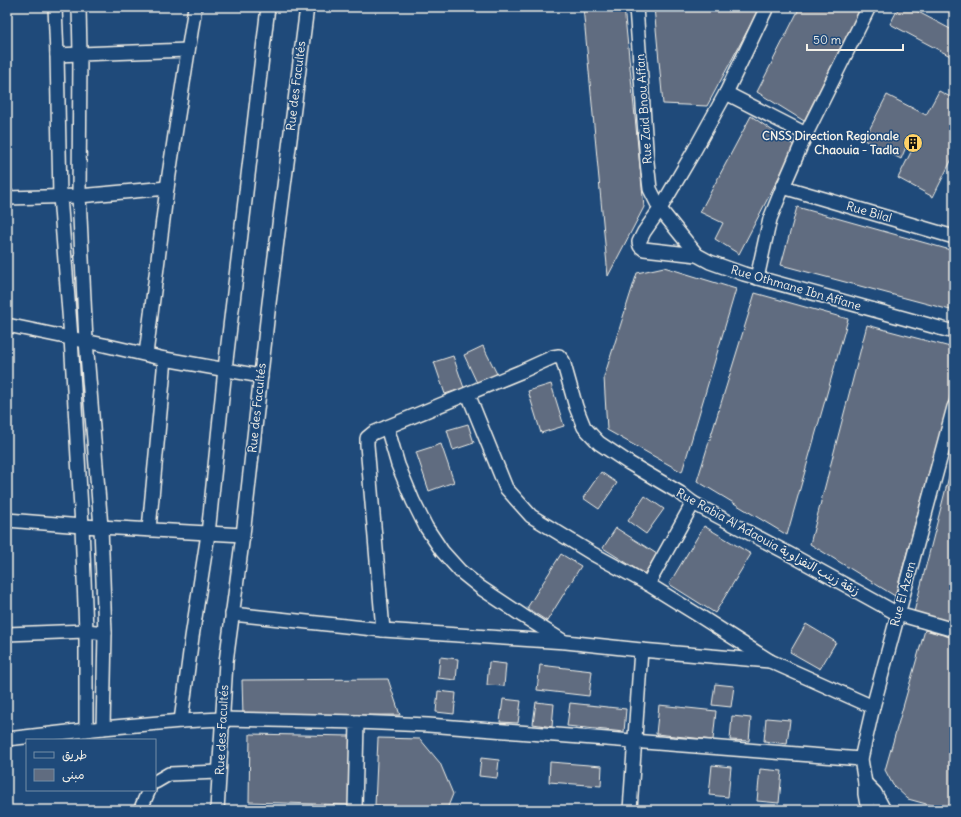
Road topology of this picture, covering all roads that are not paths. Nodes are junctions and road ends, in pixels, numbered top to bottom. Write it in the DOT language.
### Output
graph roads {
  1 [pos="55,7"];
  2 [pos="79,7"];
  3 [pos="195,7"];
  4 [pos="268,7"];
  5 [pos="307,7"];
  6 [pos="636,7"];
  7 [pos="767,7"];
  8 [pos="869,7"];
  9 [pos="188,50"];
  10 [pos="80,54"];
  11 [pos="57,55"];
  12 [pos="726,93"];
  13 [pos="806,134"];
  14 [pos="783,187"];
  15 [pos="167,188"];
  16 [pos="60,196"];
  17 [pos="79,196"];
  18 [pos="7,198"];
  19 [pos="660,209"];
  20 [pos="954,237"];
  21 [pos="697,255"];
  22 [pos="757,278"];
  23 [pos="7,325"];
  24 [pos="954,332"];
  25 [pos="71,338"];
  26 [pos="86,341"];
  27 [pos="146,354"];
  28 [pos="165,358"];
  29 [pos="225,369"];
  30 [pos="261,376"];
  31 [pos="468,394"];
  32 [pos="954,407"];
  33 [pos="387,427"];
  34 [pos="693,503"];
  35 [pos="7,520"];
  36 [pos="82,526"];
  37 [pos="101,527"];
  38 [pos="149,529"];
  39 [pos="208,534"];
  40 [pos="243,535"];
  41 [pos="648,584"];
  42 [pos="232,614"];
  43 [pos="898,614"];
  44 [pos="383,630"];
  45 [pos="954,630"];
  46 [pos="86,631"];
  47 [pos="105,633"];
  48 [pos="7,634"];
  49 [pos="566,642"];
  50 [pos="641,650"];
  51 [pos="770,660"];
  52 [pos="873,707"];
  53 [pos="222,719"];
  54 [pos="181,721"];
  55 [pos="357,722"];
  56 [pos="103,728"];
  57 [pos="86,730"];
  58 [pos="7,739"];
  59 [pos="634,741"];
  60 [pos="861,759"];
  61 [pos="219,772"];
  62 [pos="156,782"];
  63 [pos="865,783"];
  64 [pos="149,791"];
  65 [pos="142,810"];
  66 [pos="217,810"];
  67 [pos="355,810"];
  68 [pos="630,810"];
  69 [pos="868,810"];
  70 [pos="884,810"];
  1 -- 11 [label="street"];
  2 -- 10 [label="street"];
  3 -- 9 [label="street"];
  4 -- 29 [label="street"];
  5 -- 30 [label="street, Rue des Facultés"];
  6 -- 19 [label="street, Rue Zaid Bnou Affan"];
  7 -- 12 [label="street"];
  8 -- 13 [label="street"];
  9 -- 10 [label="street"];
  9 -- 15 [label="street"];
  10 -- 11 [label="street"];
  10 -- 17 [label="street"];
  11 -- 16 [label="street"];
  12 -- 13 [label="street"];
  12 -- 19 [label="street"];
  13 -- 14 [label="street"];
  14 -- 20 [label="street, Rue Bilal"];
  14 -- 22 [label="street"];
  15 -- 17 [label="street"];
  15 -- 27 [label="street"];
  16 -- 17 [label="street"];
  16 -- 18 [label="street"];
  16 -- 25 [label="street"];
  17 -- 26 [label="street"];
  19 -- 21 [label="street, Rue Othmane Ibn Affane"];
  19 -- 21 [label="street"];
  21 -- 22 [label="street, Rue Othmane Ibn Affane"];
  22 -- 24 [label="street, Rue Othmane Ibn Affane"];
  23 -- 25 [label="street"];
  25 -- 26 [label="street"];
  25 -- 36 [label="street"];
  26 -- 27 [label="street"];
  26 -- 37 [label="street"];
  27 -- 28 [label="street"];
  28 -- 29 [label="street"];
  28 -- 38 [label="street"];
  29 -- 30 [label="street"];
  29 -- 39 [label="street"];
  30 -- 40 [label="street, Rue des Facultés"];
  31 -- 33 [label="street"];
  31 -- 34 [label="street, Rue Rabia Al Adaouia زنقة زينب النفزاوية"];
  31 -- 41 [label="street"];
  32 -- 43 [label="street, Rue El Azem"];
  33 -- 44 [label="street"];
  33 -- 49 [label="street"];
  34 -- 41 [label="street"];
  34 -- 43 [label="street, Rue Rabia Al Adaouia زنقة زينب النفزاوية"];
  35 -- 36 [label="street"];
  36 -- 37 [label="street"];
  36 -- 46 [label="street"];
  37 -- 38 [label="street"];
  37 -- 47 [label="street"];
  38 -- 39 [label="street"];
  39 -- 40 [label="street"];
  39 -- 54 [label="street"];
  40 -- 42 [label="street, Rue des Facultés"];
  41 -- 51 [label="street"];
  42 -- 44 [label="street"];
  42 -- 53 [label="street, Rue des Facultés"];
  43 -- 45 [label="street, Rue Rabia Al Adaouia زنقة زينب النفزاوية"];
  43 -- 52 [label="street, Rue El Azem"];
  44 -- 49 [label="street"];
  46 -- 47 [label="street"];
  46 -- 48 [label="street"];
  46 -- 57 [label="street"];
  47 -- 56 [label="street"];
  49 -- 50 [label="street"];
  50 -- 51 [label="street"];
  50 -- 59 [label="street"];
  51 -- 52 [label="street"];
  52 -- 60 [label="street, Rue El Azem"];
  53 -- 54 [label="street"];
  53 -- 55 [label="street"];
  53 -- 61 [label="street, Rue des Facultés"];
  54 -- 56 [label="street"];
  55 -- 59 [label="street"];
  55 -- 67 [label="street"];
  56 -- 57 [label="street"];
  57 -- 58 [label="street"];
  59 -- 60 [label="street"];
  59 -- 68 [label="street"];
  60 -- 63 [label="street, Rue El Azem"];
  61 -- 62 [label="street"];
  61 -- 66 [label="street, Rue des Facultés"];
  63 -- 69 [label="street, Rue El Azem"];
  63 -- 70 [label="street"];
  64 -- 65 [label="street"];
}
